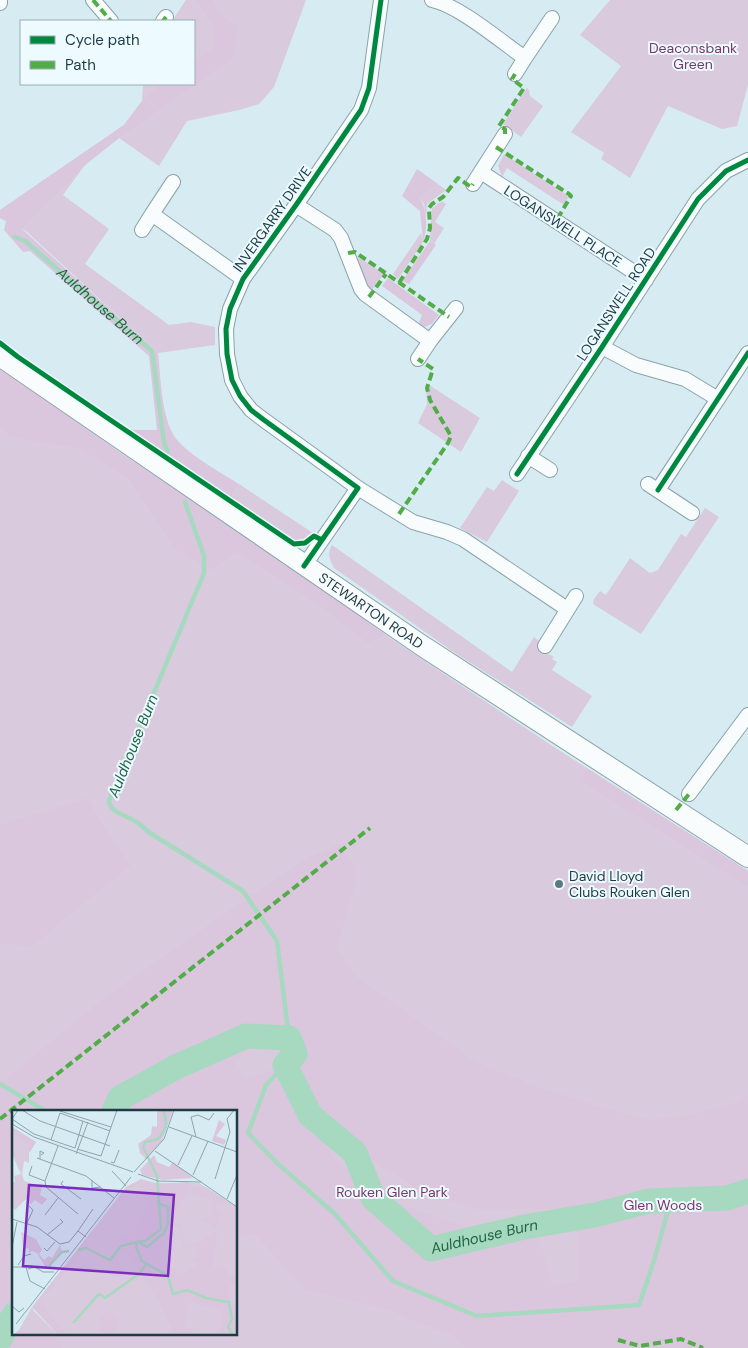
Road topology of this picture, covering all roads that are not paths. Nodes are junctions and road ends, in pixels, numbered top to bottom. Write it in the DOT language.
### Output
graph roads {
  1 [pos="93,0"];
  2 [pos="381,0"];
  3 [pos="432,0"];
  4 [pos="552,18"];
  5 [pos="110,20"];
  6 [pos="525,58"];
  7 [pos="515,74"];
  8 [pos="505,134"];
  9 [pos="748,160"];
  10 [pos="481,172"];
  11 [pos="173,182"];
  12 [pos="473,184"];
  13 [pos="296,205"];
  14 [pos="152,214"];
  15 [pos="142,230"];
  16 [pos="242,278"];
  17 [pos="646,280"];
  18 [pos="456,308"];
  19 [pos="430,341"];
  20 [pos="602,347"];
  21 [pos="748,354"];
  22 [pos="0,356"];
  23 [pos="418,359"];
  24 [pos="718,399"];
  25 [pos="528,456"];
  26 [pos="550,470"];
  27 [pos="517,474"];
  28 [pos="358,488"];
  29 [pos="692,512"];
  30 [pos="304,566"];
  31 [pos="576,596"];
  32 [pos="568,609"];
  33 [pos="545,646"];
  34 [pos="748,715"];
  35 [pos="689,794"];
  36 [pos="748,857"];
  1 -- 5 [label="street"];
  2 -- 13 [label="street, INVERGARRY DRIVE"];
  3 -- 6 [label="street"];
  4 -- 6 [label="street"];
  6 -- 7 [label="street"];
  8 -- 10 [label="street"];
  9 -- 17 [label="street, LOGANSWELL ROAD"];
  10 -- 12 [label="street"];
  10 -- 17 [label="street, LOGANSWELL PLACE"];
  11 -- 14 [label="street"];
  13 -- 16 [label="street, INVERGARRY DRIVE"];
  13 -- 19 [label="street"];
  14 -- 15 [label="street"];
  14 -- 16 [label="street"];
  16 -- 28 [label="street, INVERGARRY DRIVE"];
  17 -- 20 [label="street, LOGANSWELL ROAD"];
  18 -- 19 [label="street"];
  19 -- 23 [label="street"];
  20 -- 24 [label="street"];
  20 -- 25 [label="street, LOGANSWELL ROAD"];
  21 -- 24 [label="street"];
  22 -- 30 [label="main road, STEWARTON ROAD"];
  24 -- 29 [label="street"];
  25 -- 26 [label="street"];
  25 -- 27 [label="street, LOGANSWELL ROAD"];
  28 -- 30 [label="street"];
  28 -- 32 [label="street, INVERGARRY DRIVE"];
  30 -- 36 [label="main road, STEWARTON ROAD"];
  31 -- 32 [label="street"];
  32 -- 33 [label="street"];
  34 -- 35 [label="street"];
}
